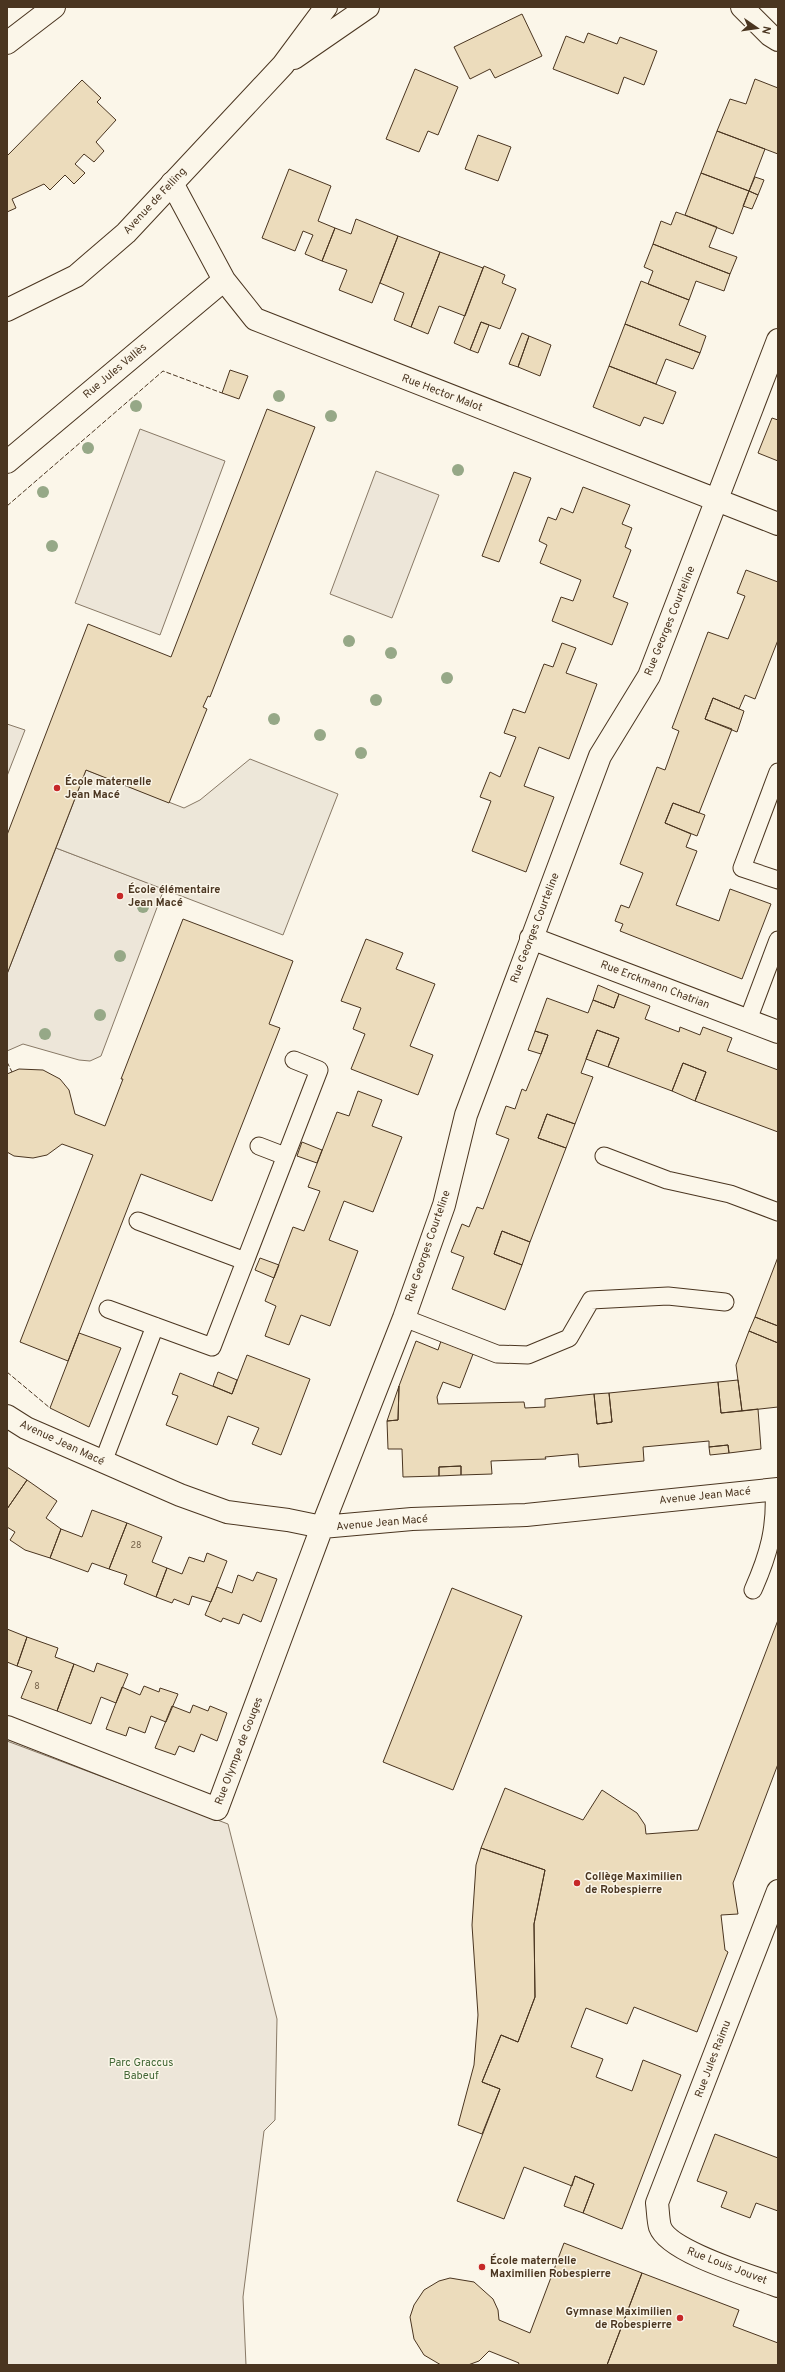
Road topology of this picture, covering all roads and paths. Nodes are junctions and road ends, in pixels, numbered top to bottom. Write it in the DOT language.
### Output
graph roads {
  1 [pos="54,7"];
  2 [pos="326,7"];
  3 [pos="368,7"];
  4 [pos="748,8"];
  5 [pos="778,40"];
  6 [pos="7,43"];
  7 [pos="283,65"];
  8 [pos="172,184"];
  9 [pos="224,280"];
  10 [pos="7,310"];
  11 [pos="778,340"];
  12 [pos="7,462"];
  13 [pos="717,500"];
  14 [pos="778,524"];
  15 [pos="778,772"];
  16 [pos="778,880"];
  17 [pos="531,938"];
  18 [pos="778,940"];
  19 [pos="748,1020"];
  20 [pos="778,1032"];
  21 [pos="294,1060"];
  22 [pos="259,1146"];
  23 [pos="286,1156"];
  24 [pos="604,1156"];
  25 [pos="778,1212"];
  26 [pos="138,1221"];
  27 [pos="245,1261"];
  28 [pos="725,1302"];
  29 [pos="108,1309"];
  30 [pos="404,1318"];
  31 [pos="155,1326"];
  32 [pos="7,1416"];
  33 [pos="103,1462"];
  34 [pos="776,1489"];
  35 [pos="322,1528"];
  36 [pos="753,1590"];
  37 [pos="7,1727"];
  38 [pos="778,1891"];
  39 [pos="660,2228"];
  40 [pos="778,2286"];
  1 -- 6 [label="street"];
  2 -- 7 [label="street, Avenue de Felling"];
  3 -- 7 [label="street, Avenue de Felling"];
  4 -- 5 [label="street"];
  7 -- 8 [label="street, Avenue de Felling"];
  8 -- 9 [label="street, Rue Hector Malot"];
  8 -- 10 [label="street, Avenue de Felling"];
  9 -- 12 [label="street, Rue Jules Vallès"];
  9 -- 13 [label="street, Rue Hector Malot"];
  11 -- 13 [label="street, Rue Georges Courteline"];
  13 -- 14 [label="street, Rue Hector Malot"];
  13 -- 17 [label="street, Rue Georges Courteline"];
  15 -- 16 [label="lane"];
  17 -- 19 [label="street, Rue Erckmann Chatrian"];
  17 -- 30 [label="street, Rue Georges Courteline"];
  18 -- 19 [label="lane"];
  19 -- 20 [label="street, Rue Erckmann Chatrian"];
  21 -- 23 [label="lane"];
  22 -- 23 [label="lane"];
  23 -- 27 [label="lane"];
  24 -- 25 [label="lane"];
  26 -- 27 [label="lane"];
  27 -- 31 [label="lane"];
  28 -- 30 [label="lane"];
  29 -- 31 [label="lane"];
  30 -- 35 [label="street, Rue Georges Courteline"];
  31 -- 33 [label="lane"];
  32 -- 33 [label="street, Avenue Jean Macé"];
  33 -- 35 [label="street, Avenue Jean Macé"];
  34 -- 35 [label="street, Avenue Jean Macé"];
  34 -- 36 [label="lane"];
  35 -- 37 [label="street, Rue Olympe de Gouges"];
  38 -- 39 [label="street, Rue Jules Raimu"];
  39 -- 40 [label="street, Rue Louis Jouvet"];
}
